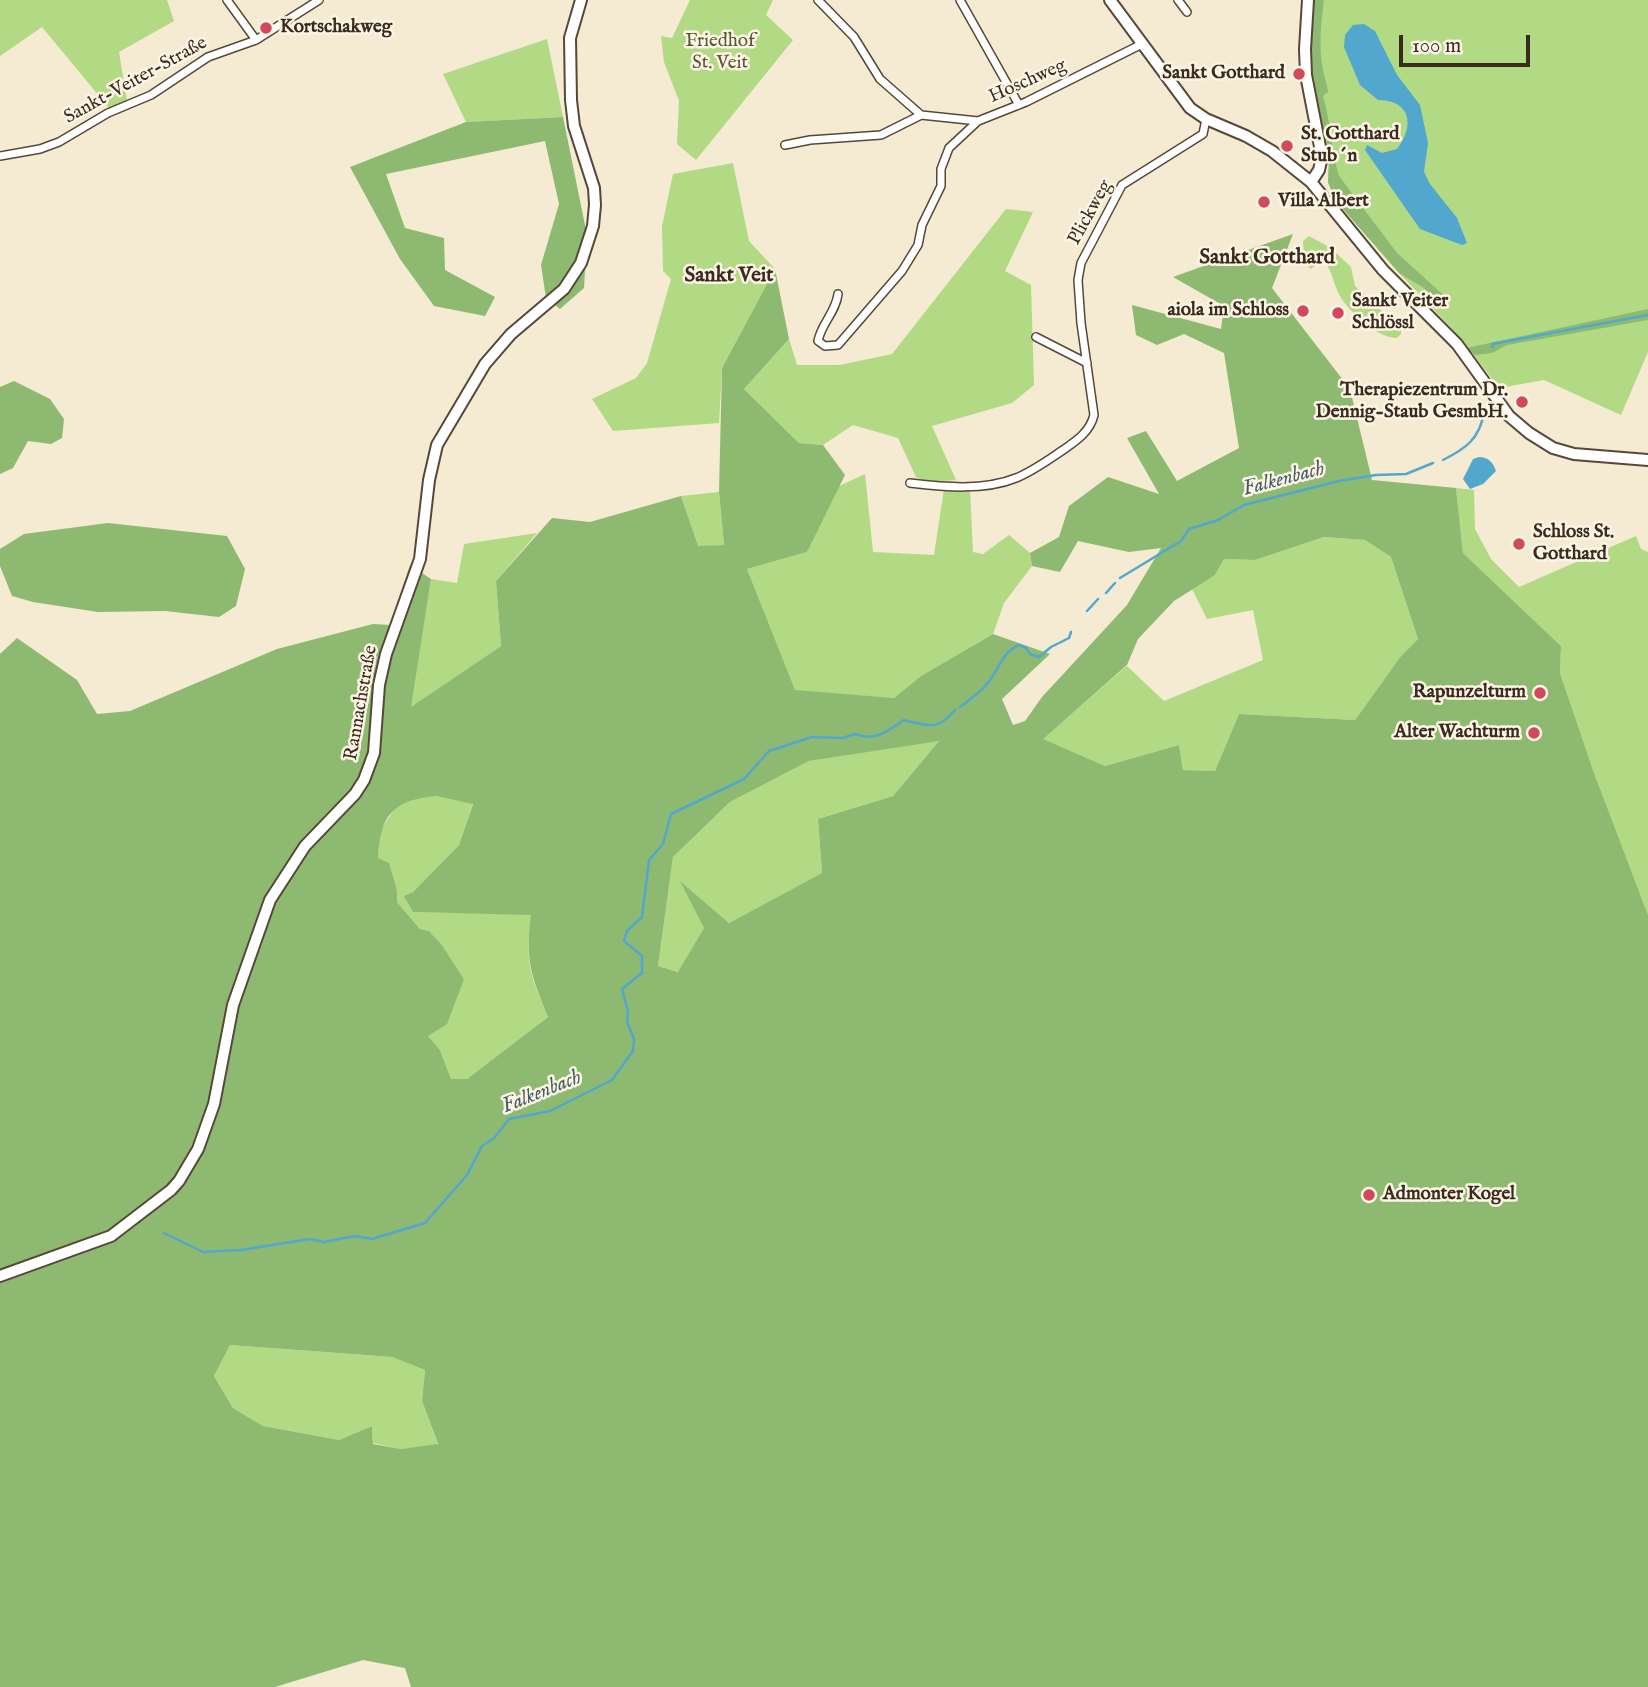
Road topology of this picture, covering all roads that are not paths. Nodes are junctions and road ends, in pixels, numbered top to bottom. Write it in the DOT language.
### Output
graph roads {
  1 [pos="228,0"];
  2 [pos="319,0"];
  3 [pos="581,0"];
  4 [pos="818,0"];
  5 [pos="960,0"];
  6 [pos="1110,0"];
  7 [pos="1178,0"];
  8 [pos="1308,0"];
  9 [pos="1187,12"];
  10 [pos="256,40"];
  11 [pos="1142,44"];
  12 [pos="1018,105"];
  13 [pos="921,115"];
  14 [pos="1206,119"];
  15 [pos="978,121"];
  16 [pos="785,145"];
  17 [pos="0,156"];
  18 [pos="1311,182"];
  19 [pos="838,294"];
  20 [pos="1036,337"];
  21 [pos="1087,363"];
  22 [pos="1648,460"];
  23 [pos="910,483"];
  24 [pos="0,1276"];
  1 -- 10 [label="street"];
  2 -- 10 [label="street, Sankt-Veiter-Straße"];
  3 -- 24 [label="street, Rannachstraße"];
  4 -- 13 [label="street"];
  5 -- 12 [label="street"];
  6 -- 11 [label="street"];
  7 -- 9 [label="street"];
  8 -- 18 [label="street"];
  10 -- 17 [label="street, Sankt-Veiter-Straße"];
  11 -- 12 [label="street, Hoschweg"];
  11 -- 14 [label="street"];
  12 -- 15 [label="street, Hoschweg"];
  13 -- 15 [label="street, Hoschweg"];
  13 -- 16 [label="street"];
  14 -- 18 [label="street"];
  14 -- 21 [label="street, Plickweg"];
  15 -- 19 [label="street"];
  18 -- 22 [label="street"];
  20 -- 21 [label="street"];
  21 -- 23 [label="street, Plickweg"];
}
